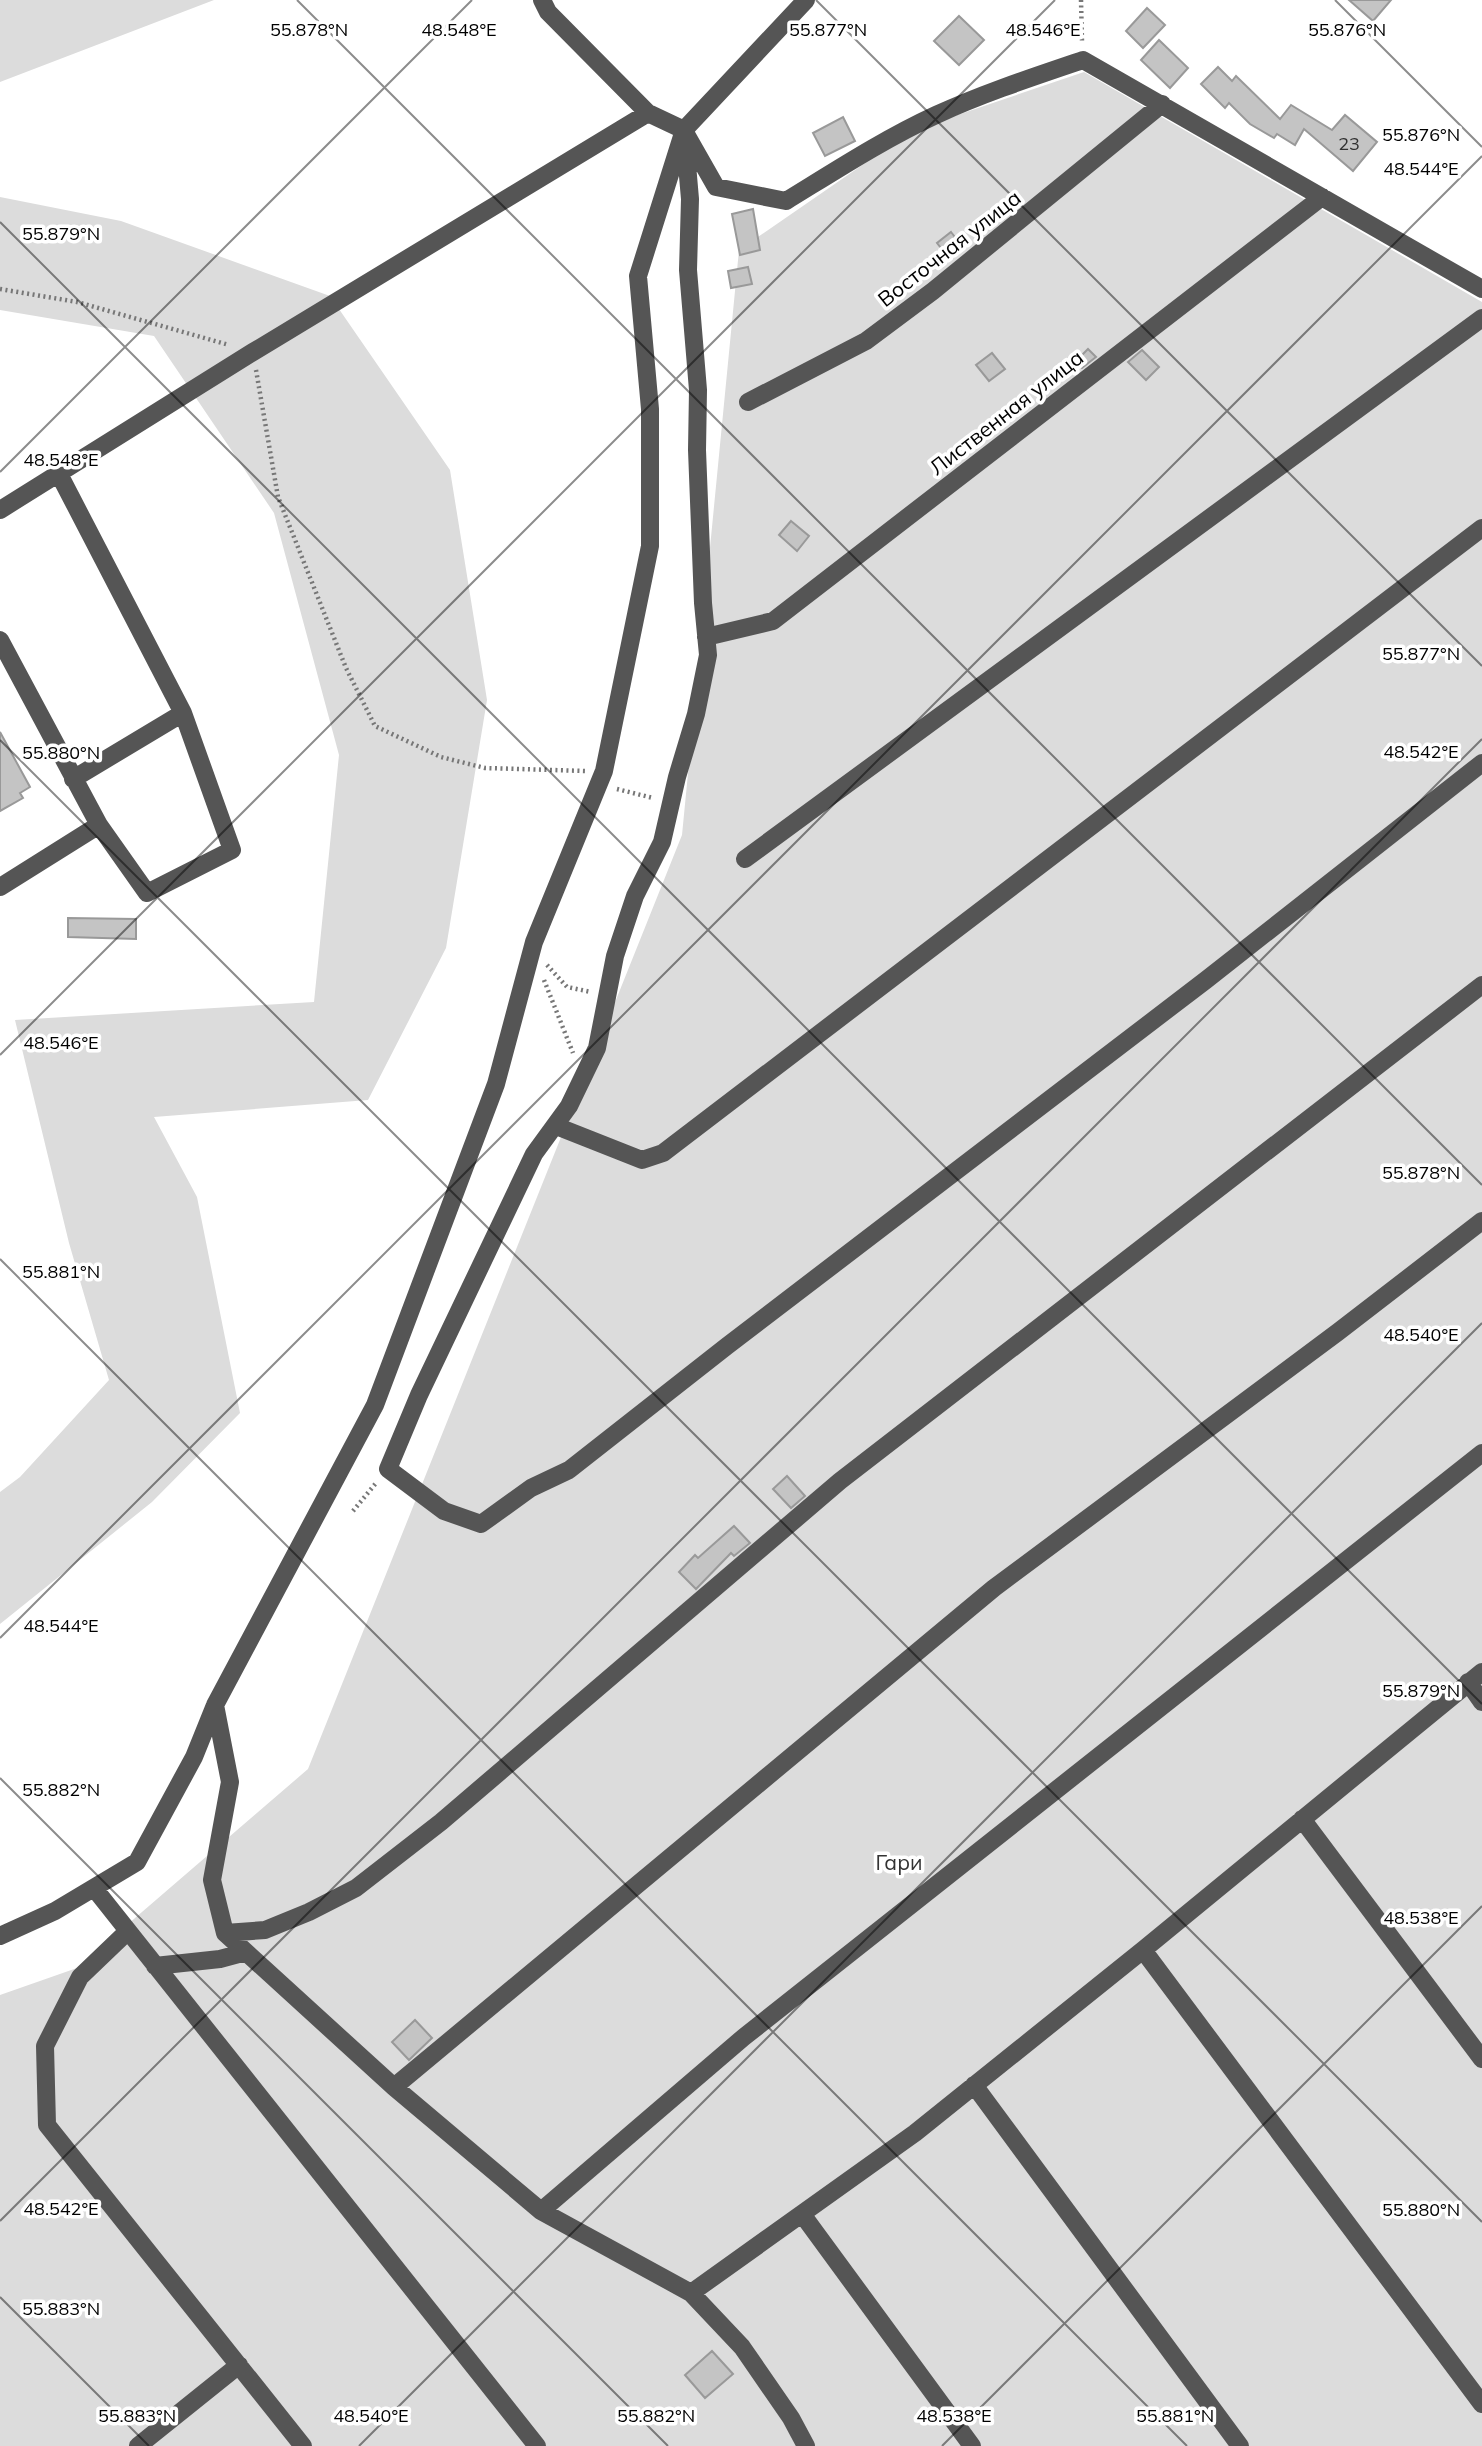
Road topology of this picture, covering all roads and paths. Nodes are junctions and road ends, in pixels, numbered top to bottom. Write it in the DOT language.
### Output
graph roads {
  1 [pos="542,0"];
  2 [pos="806,0"];
  3 [pos="1081,0"];
  4 [pos="1083,60"];
  5 [pos="1161,104"];
  6 [pos="648,113"];
  7 [pos="684,130"];
  8 [pos="1322,197"];
  9 [pos="0,289"];
  10 [pos="1482,289"];
  11 [pos="1482,318"];
  12 [pos="253,352"];
  13 [pos="748,402"];
  14 [pos="59,474"];
  15 [pos="0,509"];
  16 [pos="1482,528"];
  17 [pos="706,637"];
  18 [pos="0,640"];
  19 [pos="183,713"];
  20 [pos="1482,763"];
  21 [pos="602,778"];
  22 [pos="73,779"];
  23 [pos="671,803"];
  24 [pos="99,825"];
  25 [pos="745,859"];
  26 [pos="0,887"];
  27 [pos="532,948"];
  28 [pos="611,975"];
  29 [pos="1482,985"];
  30 [pos="583,1077"];
  31 [pos="561,1128"];
  32 [pos="1482,1221"];
  33 [pos="1482,1453"];
  34 [pos="388,1469"];
  35 [pos="353,1511"];
  36 [pos="1475,1677"];
  37 [pos="1482,1702"];
  38 [pos="215,1705"];
  39 [pos="1302,1819"];
  40 [pos="94,1888"];
  41 [pos="128,1931"];
  42 [pos="225,1933"];
  43 [pos="0,1936"];
  44 [pos="1143,1950"];
  45 [pos="246,1952"];
  46 [pos="155,1966"];
  47 [pos="1482,2059"];
  48 [pos="975,2085"];
  49 [pos="394,2087"];
  50 [pos="541,2211"];
  51 [pos="802,2214"];
  52 [pos="691,2292"];
  53 [pos="239,2365"];
  54 [pos="1482,2404"];
  55 [pos="138,2446"];
  56 [pos="303,2446"];
  57 [pos="537,2446"];
  58 [pos="806,2446"];
  59 [pos="972,2446"];
  60 [pos="1240,2446"];
  1 -- 6 [label="street"];
  2 -- 7 [label="street"];
  3 -- 4 [label="path"];
  4 -- 5 [label="street"];
  4 -- 7 [label="street"];
  5 -- 8 [label="street"];
  5 -- 13 [label="street, Восточная улица"];
  6 -- 7 [label="street"];
  6 -- 12 [label="street"];
  7 -- 17 [label="street"];
  7 -- 21 [label="street"];
  8 -- 10 [label="street"];
  8 -- 17 [label="street, Лиственная улица"];
  9 -- 12 [label="path"];
  11 -- 25 [label="street"];
  12 -- 14 [label="street"];
  12 -- 21 [label="path"];
  14 -- 15 [label="street"];
  14 -- 19 [label="street"];
  16 -- 31 [label="street"];
  17 -- 23 [label="street"];
  18 -- 22 [label="street"];
  19 -- 22 [label="street"];
  19 -- 24 [label="street"];
  20 -- 34 [label="street"];
  21 -- 23 [label="path"];
  21 -- 27 [label="street"];
  22 -- 24 [label="street"];
  23 -- 28 [label="street"];
  24 -- 26 [label="street"];
  27 -- 28 [label="path"];
  27 -- 30 [label="path"];
  27 -- 38 [label="street"];
  28 -- 30 [label="street"];
  29 -- 42 [label="street"];
  30 -- 34 [label="street"];
  32 -- 49 [label="street"];
  33 -- 50 [label="street"];
  34 -- 35 [label="path"];
  36 -- 37 [label="street"];
  36 -- 39 [label="street"];
  38 -- 40 [label="street"];
  38 -- 42 [label="street"];
  39 -- 44 [label="street"];
  39 -- 47 [label="street"];
  40 -- 41 [label="street"];
  40 -- 43 [label="street"];
  41 -- 46 [label="street"];
  41 -- 53 [label="street"];
  42 -- 45 [label="street"];
  44 -- 48 [label="street"];
  44 -- 54 [label="street"];
  45 -- 46 [label="street"];
  45 -- 49 [label="street"];
  46 -- 57 [label="street"];
  48 -- 51 [label="street"];
  48 -- 60 [label="street"];
  49 -- 50 [label="street"];
  50 -- 52 [label="street"];
  51 -- 52 [label="street"];
  51 -- 59 [label="street"];
  52 -- 58 [label="street"];
  53 -- 55 [label="street"];
  53 -- 56 [label="street"];
}
